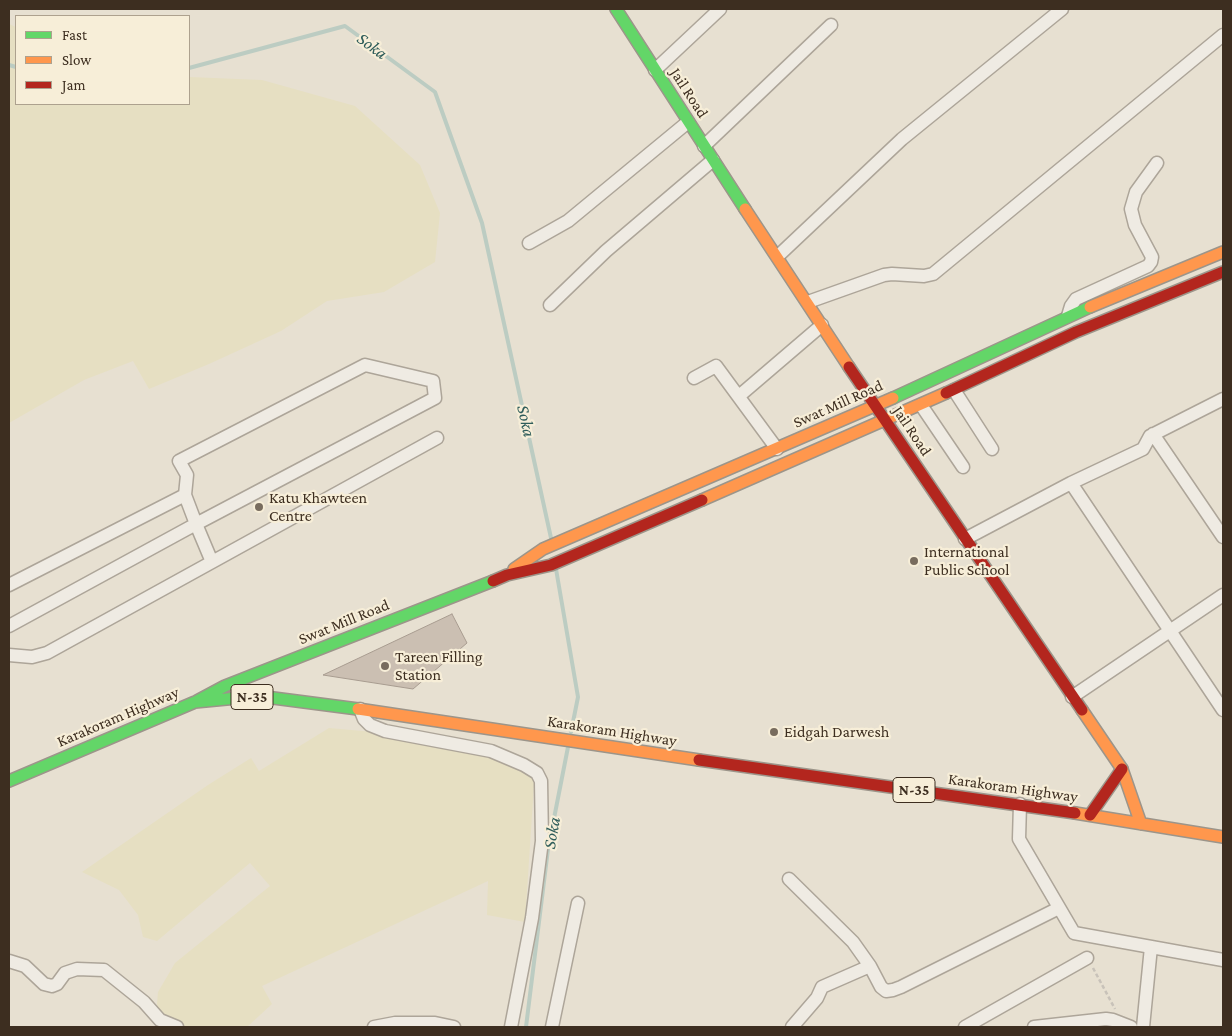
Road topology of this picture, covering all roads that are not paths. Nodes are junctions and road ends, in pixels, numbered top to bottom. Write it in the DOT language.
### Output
graph roads {
  1 [pos="616,9"];
  2 [pos="720,9"];
  3 [pos="1062,9"];
  4 [pos="831,25"];
  5 [pos="1223,35"];
  6 [pos="655,70"];
  7 [pos="688,122"];
  8 [pos="704,146"];
  9 [pos="713,160"];
  10 [pos="1157,163"];
  11 [pos="529,243"];
  12 [pos="1223,252"];
  13 [pos="778,256"];
  14 [pos="1223,272"];
  15 [pos="808,302"];
  16 [pos="550,305"];
  17 [pos="1068,316"];
  18 [pos="822,325"];
  19 [pos="694,378"];
  20 [pos="954,390"];
  21 [pos="739,396"];
  22 [pos="1223,399"];
  23 [pos="921,405"];
  24 [pos="875,406"];
  25 [pos="885,420"];
  26 [pos="1153,434"];
  27 [pos="437,438"];
  28 [pos="777,449"];
  29 [pos="992,449"];
  30 [pos="963,467"];
  31 [pos="1072,483"];
  32 [pos="185,495"];
  33 [pos="196,524"];
  34 [pos="1223,537"];
  35 [pos="965,539"];
  36 [pos="212,562"];
  37 [pos="506,575"];
  38 [pos="9,585"];
  39 [pos="1223,595"];
  40 [pos="9,626"];
  41 [pos="1169,630"];
  42 [pos="9,655"];
  43 [pos="1072,697"];
  44 [pos="195,702"];
  45 [pos="360,709"];
  46 [pos="1223,710"];
  47 [pos="1122,769"];
  48 [pos="9,781"];
  49 [pos="1020,804"];
  50 [pos="1090,815"];
  51 [pos="1141,824"];
  52 [pos="1223,837"];
  53 [pos="789,879"];
  54 [pos="578,902"];
  55 [pos="1059,908"];
  56 [pos="1151,948"];
  57 [pos="1087,958"];
  58 [pos="1223,960"];
  59 [pos="9,961"];
  60 [pos="870,966"];
  61 [pos="1127,1026"];
  62 [pos="177,1027"];
  63 [pos="374,1027"];
  64 [pos="454,1027"];
  65 [pos="511,1027"];
  66 [pos="552,1027"];
  67 [pos="792,1027"];
  68 [pos="965,1027"];
  69 [pos="1034,1027"];
  70 [pos="1143,1027"];
  1 -- 6 [label="main road, Jail Road"];
  2 -- 6 [label="street"];
  3 -- 13 [label="street"];
  4 -- 8 [label="street"];
  5 -- 15 [label="street"];
  6 -- 7 [label="main road, Jail Road"];
  7 -- 8 [label="main road, Jail Road"];
  7 -- 11 [label="street"];
  8 -- 9 [label="main road, Jail Road"];
  9 -- 13 [label="main road, Jail Road"];
  9 -- 16 [label="street"];
  10 -- 17 [label="street"];
  12 -- 17 [label="main road, Swat Mill Road"];
  13 -- 15 [label="main road, Jail Road"];
  14 -- 20 [label="main road, Swat Mill Road"];
  15 -- 18 [label="main road, Jail Road"];
  17 -- 24 [label="main road, Swat Mill Road"];
  18 -- 21 [label="street"];
  18 -- 24 [label="main road, Jail Road"];
  19 -- 21 [label="street"];
  20 -- 23 [label="main road, Swat Mill Road"];
  20 -- 29 [label="street"];
  21 -- 28 [label="street"];
  22 -- 26 [label="street"];
  23 -- 25 [label="main road, Swat Mill Road"];
  23 -- 30 [label="street"];
  24 -- 25 [label="main road, Jail Road"];
  24 -- 28 [label="main road, Swat Mill Road"];
  25 -- 35 [label="main road, Jail Road"];
  25 -- 37 [label="main road, Swat Mill Road"];
  26 -- 31 [label="street"];
  26 -- 34 [label="street"];
  27 -- 36 [label="street"];
  28 -- 37 [label="main road, Swat Mill Road"];
  31 -- 35 [label="street"];
  31 -- 41 [label="street"];
  32 -- 33 [label="street"];
  32 -- 33 [label="street"];
  32 -- 38 [label="street"];
  33 -- 36 [label="street"];
  33 -- 40 [label="street"];
  35 -- 43 [label="main road, Jail Road"];
  36 -- 42 [label="street"];
  37 -- 44 [label="main road, Swat Mill Road"];
  39 -- 41 [label="street"];
  41 -- 43 [label="street"];
  41 -- 46 [label="street"];
  43 -- 47 [label="main road, Jail Road"];
  44 -- 45 [label="main road, Karakoram Highway / N-35"];
  44 -- 48 [label="main road, Karakoram Highway / N-35"];
  45 -- 49 [label="main road, Karakoram Highway / N-35"];
  45 -- 65 [label="street"];
  47 -- 50 [label="main road"];
  47 -- 51 [label="main road, Jail Road"];
  49 -- 50 [label="main road, Karakoram Highway / N-35"];
  49 -- 55 [label="street"];
  50 -- 51 [label="main road, Karakoram Highway / N-35"];
  51 -- 52 [label="main road, Karakoram Highway / N-35"];
  53 -- 60 [label="street"];
  54 -- 66 [label="street"];
  55 -- 56 [label="street"];
  55 -- 60 [label="street"];
  56 -- 58 [label="street"];
  56 -- 70 [label="street"];
  57 -- 68 [label="street"];
  59 -- 62 [label="street"];
  60 -- 67 [label="street"];
  61 -- 69 [label="street"];
  63 -- 64 [label="street"];
}
